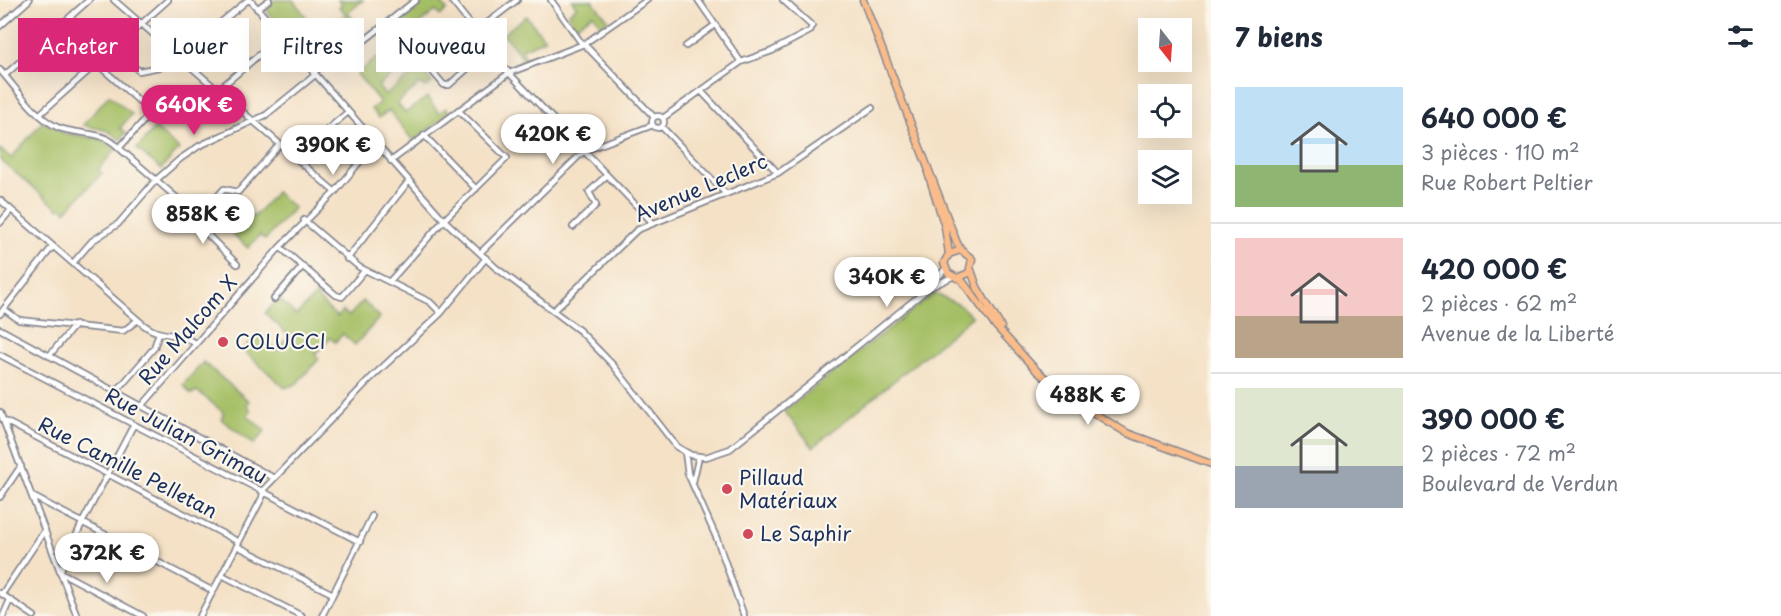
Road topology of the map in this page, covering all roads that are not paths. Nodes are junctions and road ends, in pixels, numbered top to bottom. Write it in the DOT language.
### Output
graph roads {
  1 [pos="18,0"];
  2 [pos="29,0"];
  3 [pos="89,0"];
  4 [pos="114,0"];
  5 [pos="168,0"];
  6 [pos="249,0"];
  7 [pos="268,0"];
  8 [pos="416,0"];
  9 [pos="451,0"];
  10 [pos="517,0"];
  11 [pos="551,0"];
  12 [pos="647,0"];
  13 [pos="698,0"];
  14 [pos="783,0"];
  15 [pos="863,0"];
  16 [pos="22,6"];
  17 [pos="258,9"];
  18 [pos="227,18"];
  19 [pos="266,18"];
  20 [pos="393,18"];
  21 [pos="465,18"];
  22 [pos="495,18"];
  23 [pos="141,23"];
  24 [pos="715,25"];
  25 [pos="0,27"];
  26 [pos="151,31"];
  27 [pos="376,31"];
  28 [pos="583,44"];
  29 [pos="686,46"];
  30 [pos="261,53"];
  31 [pos="741,62"];
  32 [pos="0,70"];
  33 [pos="507,71"];
  34 [pos="86,72"];
  35 [pos="106,72"];
  36 [pos="198,72"];
  37 [pos="433,72"];
  38 [pos="464,72"];
  39 [pos="509,73"];
  40 [pos="314,74"];
  41 [pos="5,75"];
  42 [pos="218,90"];
  43 [pos="701,91"];
  44 [pos="872,108"];
  45 [pos="458,110"];
  46 [pos="348,112"];
  47 [pos="40,114"];
  48 [pos="654,117"];
  49 [pos="663,118"];
  50 [pos="254,120"];
  51 [pos="652,125"];
  52 [pos="662,127"];
  53 [pos="424,135"];
  54 [pos="916,135"];
  55 [pos="375,143"];
  56 [pos="280,144"];
  57 [pos="119,148"];
  58 [pos="584,151"];
  59 [pos="295,157"];
  60 [pos="391,161"];
  61 [pos="778,173"];
  62 [pos="607,175"];
  63 [pos="156,180"];
  64 [pos="409,181"];
  65 [pos="476,189"];
  66 [pos="335,192"];
  67 [pos="726,194"];
  68 [pos="0,200"];
  69 [pos="11,210"];
  70 [pos="199,217"];
  71 [pos="304,220"];
  72 [pos="444,220"];
  73 [pos="0,223"];
  74 [pos="653,223"];
  75 [pos="573,227"];
  76 [pos="53,246"];
  77 [pos="280,247"];
  78 [pos="961,250"];
  79 [pos="480,253"];
  80 [pos="949,254"];
  81 [pos="486,258"];
  82 [pos="347,259"];
  83 [pos="73,263"];
  84 [pos="237,264"];
  85 [pos="303,266"];
  86 [pos="945,269"];
  87 [pos="365,270"];
  88 [pos="971,270"];
  89 [pos="952,277"];
  90 [pos="960,278"];
  91 [pos="390,281"];
  92 [pos="929,288"];
  93 [pos="274,299"];
  94 [pos="4,309"];
  95 [pos="553,311"];
  96 [pos="441,313"];
  97 [pos="0,314"];
  98 [pos="138,320"];
  99 [pos="75,325"];
  100 [pos="0,329"];
  101 [pos="1003,330"];
  102 [pos="159,333"];
  103 [pos="195,342"];
  104 [pos="0,355"];
  105 [pos="49,356"];
  106 [pos="116,392"];
  107 [pos="142,406"];
  108 [pos="0,412"];
  109 [pos="3,420"];
  110 [pos="133,426"];
  111 [pos="685,453"];
  112 [pos="699,456"];
  113 [pos="1211,464"];
  114 [pos="21,466"];
  115 [pos="108,474"];
  116 [pos="274,478"];
  117 [pos="693,485"];
  118 [pos="263,494"];
  119 [pos="32,496"];
  120 [pos="0,497"];
  121 [pos="372,516"];
  122 [pos="82,523"];
  123 [pos="45,530"];
  124 [pos="360,542"];
  125 [pos="238,544"];
  126 [pos="60,572"];
  127 [pos="222,574"];
  128 [pos="213,591"];
  129 [pos="1,593"];
  130 [pos="333,594"];
  131 [pos="10,600"];
  132 [pos="3,616"];
  133 [pos="34,616"];
  134 [pos="76,616"];
  135 [pos="143,616"];
  136 [pos="200,616"];
  137 [pos="302,616"];
  138 [pos="322,616"];
  139 [pos="744,616"];
  1 -- 16 [label="street"];
  2 -- 16 [label="street"];
  3 -- 41 [label="street"];
  4 -- 23 [label="street"];
  5 -- 23 [label="street"];
  6 -- 17 [label="street"];
  6 -- 18 [label="street"];
  7 -- 17 [label="street"];
  8 -- 20 [label="street"];
  9 -- 21 [label="street"];
  10 -- 22 [label="street"];
  11 -- 28 [label="street"];
  12 -- 28 [label="street"];
  13 -- 24 [label="street"];
  14 -- 31 [label="street"];
  15 -- 54 [label="main road"];
  16 -- 25 [label="street"];
  17 -- 19 [label="street"];
  23 -- 26 [label="street"];
  24 -- 29 [label="street"];
  24 -- 31 [label="street"];
  27 -- 40 [label="street"];
  28 -- 39 [label="street"];
  28 -- 48 [label="street"];
  30 -- 42 [label="street"];
  31 -- 43 [label="street"];
  32 -- 41 [label="street"];
  33 -- 39 [label="street"];
  34 -- 47 [label="street"];
  35 -- 57 [label="street"];
  36 -- 42 [label="street"];
  37 -- 38 [label="street"];
  39 -- 45 [label="street"];
  39 -- 58 [label="street"];
  40 -- 46 [label="street"];
  40 -- 50 [label="street"];
  41 -- 47 [label="street"];
  42 -- 50 [label="street"];
  43 -- 49 [label="street"];
  43 -- 61 [label="street"];
  44 -- 61 [label="street, Avenue Leclerc"];
  45 -- 53 [label="street"];
  45 -- 65 [label="street"];
  46 -- 55 [label="street"];
  46 -- 59 [label="street"];
  47 -- 57 [label="street"];
  48 -- 49 [label="street"];
  48 -- 51 [label="street"];
  49 -- 52 [label="street"];
  50 -- 56 [label="street"];
  50 -- 63 [label="street"];
  51 -- 52 [label="street"];
  51 -- 58 [label="street"];
  52 -- 67 [label="street"];
  53 -- 60 [label="street"];
  53 -- 65 [label="street"];
  54 -- 78 [label="main road"];
  54 -- 80 [label="main road"];
  55 -- 60 [label="street"];
  55 -- 66 [label="street, Rue Malcom X"];
  56 -- 59 [label="street"];
  56 -- 70 [label="street"];
  57 -- 63 [label="street"];
  58 -- 62 [label="street"];
  58 -- 79 [label="street"];
  59 -- 66 [label="street"];
  60 -- 64 [label="street"];
  61 -- 67 [label="street, Avenue Leclerc"];
  62 -- 74 [label="street"];
  62 -- 75 [label="street"];
  63 -- 70 [label="street"];
  63 -- 83 [label="street"];
  64 -- 72 [label="street"];
  64 -- 82 [label="street"];
  65 -- 72 [label="street"];
  66 -- 71 [label="street, Rue Malcom X"];
  67 -- 74 [label="street, Avenue Leclerc"];
  68 -- 69 [label="street"];
  69 -- 73 [label="street"];
  69 -- 76 [label="street"];
  70 -- 84 [label="street"];
  71 -- 77 [label="street, Rue Malcom X"];
  71 -- 82 [label="street"];
  72 -- 79 [label="street"];
  72 -- 91 [label="street"];
  74 -- 95 [label="street, Avenue Leclerc"];
  76 -- 83 [label="street"];
  76 -- 94 [label="street"];
  77 -- 85 [label="street"];
  77 -- 103 [label="street, Rue Malcom X"];
  78 -- 80 [label="main road"];
  78 -- 88 [label="main road"];
  79 -- 81 [label="street"];
  80 -- 86 [label="main road"];
  81 -- 95 [label="street"];
  81 -- 96 [label="street"];
  82 -- 87 [label="street"];
  83 -- 98 [label="street"];
  85 -- 87 [label="street"];
  85 -- 93 [label="street"];
  86 -- 89 [label="main road"];
  86 -- 92 [label="street"];
  87 -- 91 [label="street"];
  88 -- 90 [label="main road"];
  88 -- 101 [label="main road"];
  89 -- 90 [label="main road"];
  89 -- 92 [label="street"];
  90 -- 101 [label="main road"];
  91 -- 96 [label="street"];
  92 -- 112 [label="street"];
  94 -- 97 [label="street"];
  94 -- 99 [label="street"];
  95 -- 111 [label="street"];
  96 -- 116 [label="street"];
  98 -- 99 [label="street"];
  98 -- 102 [label="street"];
  99 -- 105 [label="street"];
  100 -- 105 [label="street"];
  101 -- 113 [label="main road"];
  102 -- 103 [label="street"];
  102 -- 106 [label="street"];
  103 -- 107 [label="street, Rue Malcom X"];
  104 -- 110 [label="street, Rue Julian Grimau"];
  105 -- 106 [label="street"];
  106 -- 107 [label="street"];
  107 -- 116 [label="street"];
  108 -- 109 [label="street"];
  109 -- 114 [label="street"];
  109 -- 115 [label="street, Rue Camille Pelletan"];
  110 -- 115 [label="street"];
  110 -- 118 [label="street, Rue Julian Grimau"];
  111 -- 112 [label="street"];
  111 -- 117 [label="street"];
  112 -- 117 [label="street"];
  114 -- 119 [label="street"];
  114 -- 120 [label="street"];
  115 -- 122 [label="street"];
  115 -- 125 [label="street, Rue Camille Pelletan"];
  116 -- 118 [label="street"];
  117 -- 139 [label="street"];
  118 -- 124 [label="street, Rue Julian Grimau"];
  118 -- 125 [label="street"];
  119 -- 122 [label="street"];
  119 -- 123 [label="street"];
  121 -- 124 [label="street"];
  122 -- 126 [label="street"];
  122 -- 128 [label="street"];
  123 -- 126 [label="street"];
  123 -- 129 [label="street"];
  124 -- 130 [label="street"];
  125 -- 127 [label="street"];
  125 -- 130 [label="street, Rue Camille Pelletan"];
  126 -- 134 [label="street"];
  126 -- 135 [label="street"];
  127 -- 128 [label="street"];
  127 -- 137 [label="street"];
  128 -- 136 [label="street"];
  129 -- 131 [label="street"];
  130 -- 138 [label="street"];
  131 -- 132 [label="street"];
  131 -- 133 [label="street"];
}
